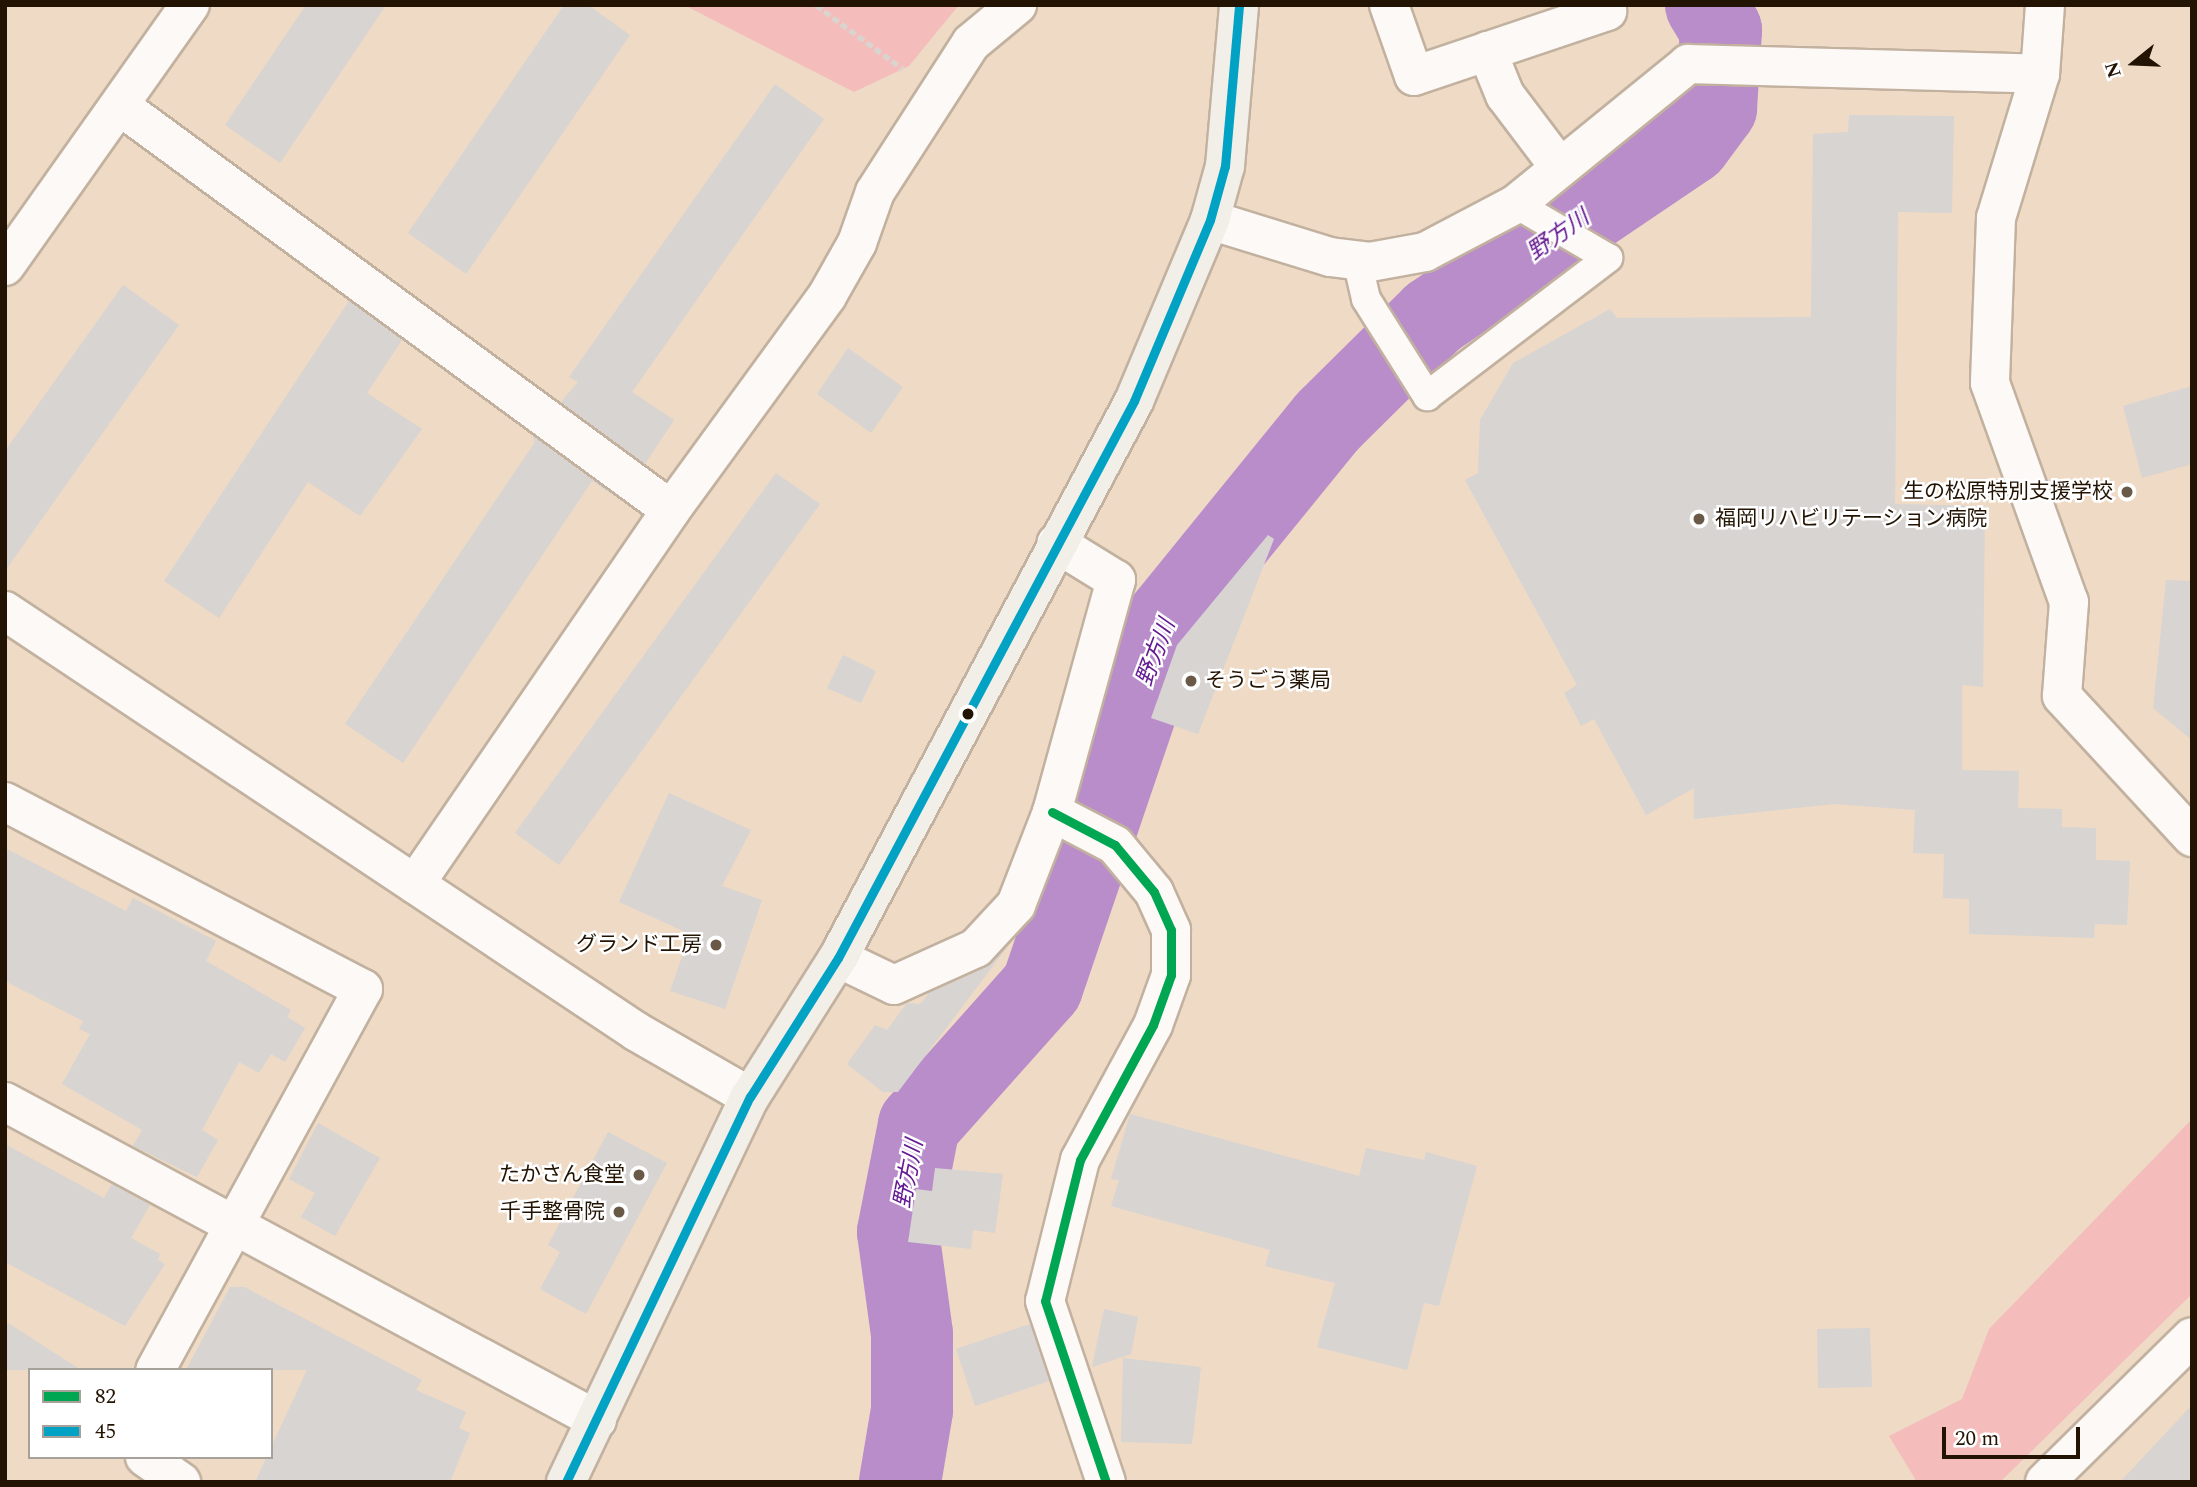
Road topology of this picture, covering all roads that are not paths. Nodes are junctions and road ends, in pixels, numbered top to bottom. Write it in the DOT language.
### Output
graph roads {
  1 [pos="190,5"];
  2 [pos="1017,5"];
  3 [pos="1239,5"];
  4 [pos="1389,5"];
  5 [pos="1604,5"];
  6 [pos="2045,5"];
  7 [pos="1487,51"];
  8 [pos="2040,74"];
  9 [pos="120,106"];
  10 [pos="1558,165"];
  11 [pos="1516,204"];
  12 [pos="1210,220"];
  13 [pos="1357,260"];
  14 [pos="5,266"];
  15 [pos="671,510"];
  16 [pos="1056,543"];
  17 [pos="5,611"];
  18 [pos="5,802"];
  19 [pos="1052,812"];
  20 [pos="2192,837"];
  21 [pos="415,884"];
  22 [pos="838,958"];
  23 [pos="750,1097"];
  24 [pos="5,1101"];
  25 [pos="235,1228"];
  26 [pos="2192,1337"];
  27 [pos="156,1368"];
  28 [pos="597,1420"];
  29 [pos="148,1459"];
  30 [pos="181,1482"];
  31 [pos="566,1482"];
  32 [pos="1105,1482"];
  33 [pos="2045,1482"];
  1 -- 9 [label="street"];
  2 -- 15 [label="street"];
  3 -- 12 [label="main road"];
  4 -- 7 [label="street"];
  5 -- 7 [label="street"];
  6 -- 8 [label="street"];
  7 -- 10 [label="street"];
  8 -- 10 [label="street"];
  8 -- 20 [label="street"];
  9 -- 14 [label="street"];
  9 -- 15 [label="street"];
  10 -- 11 [label="street"];
  11 -- 13 [label="street"];
  11 -- 13 [label="lane"];
  12 -- 13 [label="street"];
  12 -- 16 [label="main road"];
  15 -- 21 [label="street"];
  16 -- 19 [label="street"];
  16 -- 22 [label="main road"];
  17 -- 21 [label="street"];
  18 -- 25 [label="street"];
  19 -- 22 [label="street"];
  19 -- 32 [label="street"];
  21 -- 23 [label="street"];
  22 -- 23 [label="main road"];
  23 -- 28 [label="main road"];
  24 -- 25 [label="street"];
  25 -- 27 [label="street"];
  25 -- 28 [label="street"];
  26 -- 33 [label="street"];
  28 -- 31 [label="main road"];
  29 -- 30 [label="street"];
}
